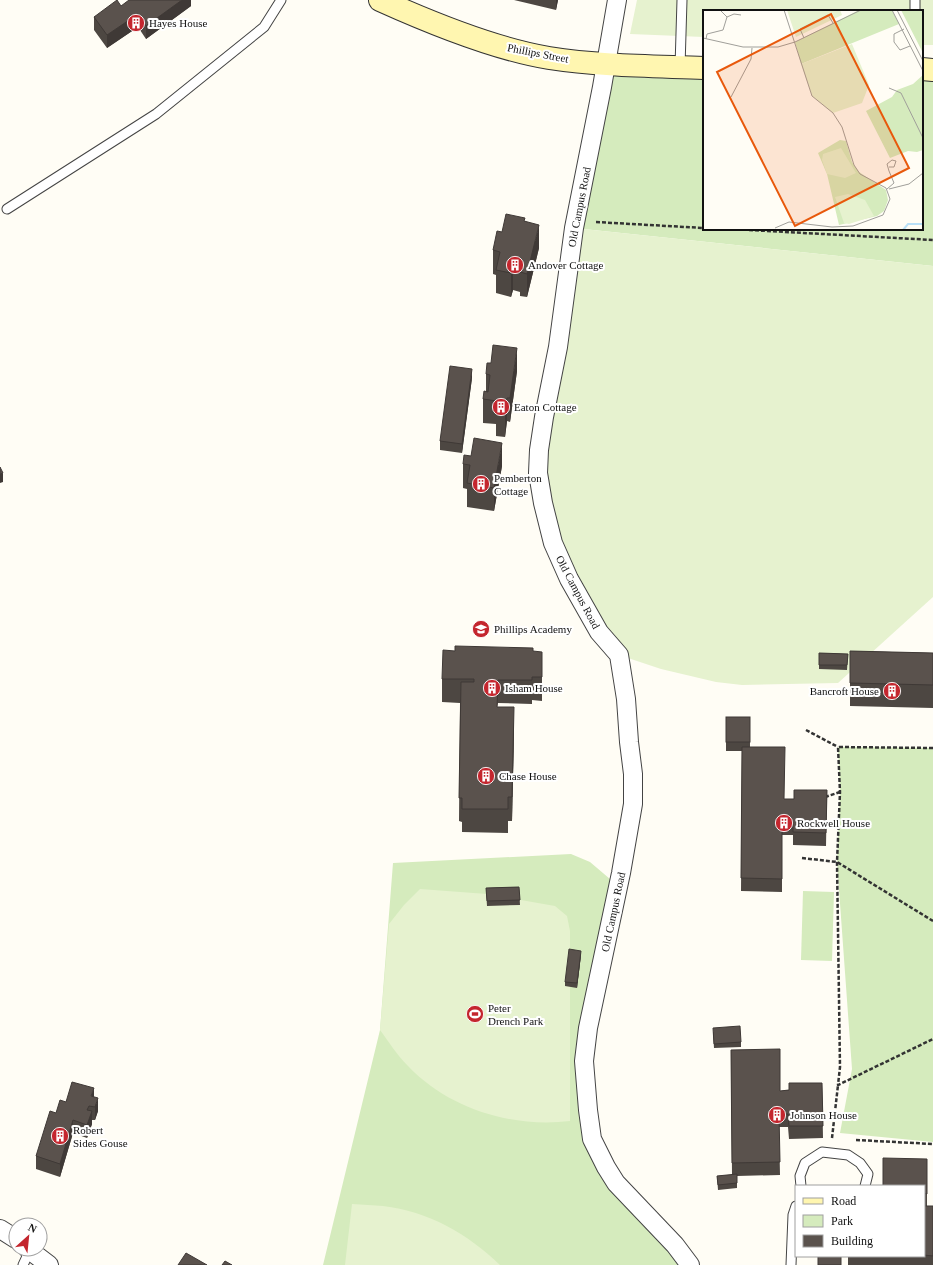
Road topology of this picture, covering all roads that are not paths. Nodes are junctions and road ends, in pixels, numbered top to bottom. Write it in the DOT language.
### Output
graph roads {
  1 [pos="281,0"];
  2 [pos="380,0"];
  3 [pos="617,0"];
  4 [pos="682,0"];
  5 [pos="914,0"];
  6 [pos="915,10"];
  7 [pos="606,64"];
  8 [pos="680,67"];
  9 [pos="703,68"];
  10 [pos="923,69"];
  11 [pos="933,70"];
  12 [pos="7,209"];
  13 [pos="801,1185"];
  14 [pos="865,1185"];
  15 [pos="795,1209"];
  16 [pos="31,1257"];
  17 [pos="49,1265"];
  18 [pos="690,1265"];
  19 [pos="791,1265"];
  1 -- 12 [label="lane"];
  2 -- 7 [label="street, Phillips Street"];
  3 -- 7 [label="street, Old Campus Road"];
  4 -- 8 [label="lane"];
  5 -- 6 [label="lane"];
  7 -- 8 [label="street, Phillips Street"];
  7 -- 18 [label="street, Old Campus Road"];
  8 -- 9 [label="street, Phillips Street"];
  10 -- 11 [label="street"];
  13 -- 14 [label="lane"];
  15 -- 19 [label="lane"];
  16 -- 17 [label="street"];
}
